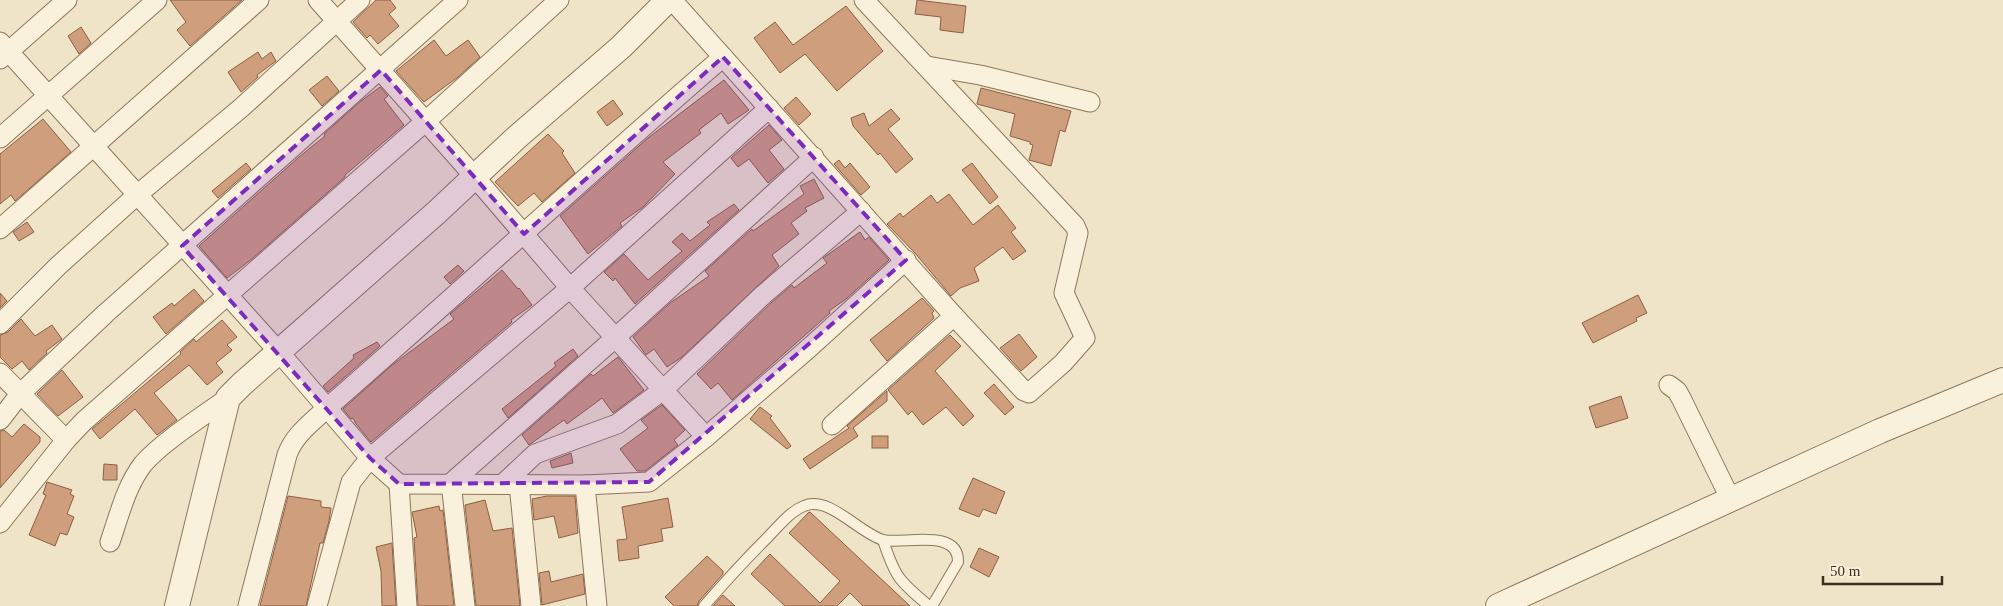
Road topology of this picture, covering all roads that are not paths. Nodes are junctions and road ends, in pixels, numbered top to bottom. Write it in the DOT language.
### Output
graph roads {
  1 [pos="67,0"];
  2 [pos="157,0"];
  3 [pos="259,0"];
  4 [pos="318,0"];
  5 [pos="360,0"];
  6 [pos="458,0"];
  7 [pos="559,0"];
  8 [pos="864,0"];
  9 [pos="663,2"];
  10 [pos="336,20"];
  11 [pos="3,51"];
  12 [pos="723,57"];
  13 [pos="927,66"];
  14 [pos="381,70"];
  15 [pos="49,96"];
  16 [pos="1090,102"];
  17 [pos="769,108"];
  18 [pos="426,121"];
  19 [pos="0,138"];
  20 [pos="94,148"];
  21 [pos="814,157"];
  22 [pos="474,176"];
  23 [pos="137,195"];
  24 [pos="861,211"];
  25 [pos="0,229"];
  26 [pos="524,234"];
  27 [pos="182,246"];
  28 [pos="906,260"];
  29 [pos="570,288"];
  30 [pos="227,296"];
  31 [pos="954,316"];
  32 [pos="0,324"];
  33 [pos="615,338"];
  34 [pos="279,352"];
  35 [pos="0,373"];
  36 [pos="2003,380"];
  37 [pos="1669,385"];
  38 [pos="663,390"];
  39 [pos="20,394"];
  40 [pos="228,398"];
  41 [pos="327,408"];
  42 [pos="0,420"];
  43 [pos="832,425"];
  44 [pos="706,437"];
  45 [pos="66,440"];
  46 [pos="370,458"];
  47 [pos="451,483"];
  48 [pos="399,484"];
  49 [pos="511,484"];
  50 [pos="585,485"];
  51 [pos="1730,498"];
  52 [pos="0,523"];
  53 [pos="883,540"];
  54 [pos="110,542"];
  55 [pos="177,606"];
  56 [pos="248,606"];
  57 [pos="318,606"];
  58 [pos="407,606"];
  59 [pos="465,606"];
  60 [pos="531,606"];
  61 [pos="597,606"];
  62 [pos="704,606"];
  63 [pos="931,606"];
  64 [pos="1498,606"];
  1 -- 11 [label="street"];
  2 -- 15 [label="street"];
  3 -- 20 [label="street"];
  4 -- 10 [label="street"];
  5 -- 10 [label="street"];
  6 -- 14 [label="street"];
  7 -- 18 [label="street"];
  8 -- 13 [label="street"];
  9 -- 12 [label="street"];
  9 -- 22 [label="street"];
  10 -- 14 [label="street"];
  10 -- 23 [label="street"];
  11 -- 15 [label="street"];
  12 -- 17 [label="street"];
  12 -- 26 [label="street"];
  13 -- 16 [label="street"];
  13 -- 31 [label="street"];
  14 -- 18 [label="street"];
  14 -- 27 [label="street"];
  15 -- 19 [label="street"];
  15 -- 20 [label="street"];
  17 -- 21 [label="street"];
  17 -- 29 [label="street"];
  18 -- 22 [label="street"];
  18 -- 30 [label="street"];
  20 -- 23 [label="street"];
  20 -- 25 [label="street"];
  21 -- 24 [label="street"];
  21 -- 33 [label="street"];
  22 -- 26 [label="street"];
  22 -- 34 [label="street"];
  23 -- 27 [label="street"];
  23 -- 32 [label="street"];
  24 -- 28 [label="street"];
  24 -- 38 [label="street"];
  26 -- 29 [label="street"];
  26 -- 41 [label="street"];
  27 -- 30 [label="street"];
  27 -- 39 [label="street"];
  28 -- 31 [label="street"];
  28 -- 44 [label="street"];
  29 -- 33 [label="street"];
  29 -- 46 [label="street"];
  30 -- 34 [label="street"];
  30 -- 45 [label="street"];
  31 -- 43 [label="street"];
  33 -- 38 [label="street"];
  33 -- 47 [label="street"];
  34 -- 40 [label="street"];
  34 -- 41 [label="street"];
  35 -- 39 [label="street"];
  36 -- 51 [label="street"];
  37 -- 51 [label="street"];
  38 -- 44 [label="street"];
  38 -- 49 [label="street"];
  39 -- 42 [label="street"];
  39 -- 45 [label="street"];
  40 -- 54 [label="street"];
  40 -- 55 [label="street"];
  41 -- 46 [label="street"];
  41 -- 56 [label="street"];
  44 -- 50 [label="street"];
  45 -- 52 [label="street"];
  46 -- 48 [label="street"];
  46 -- 57 [label="street"];
  47 -- 48 [label="street"];
  47 -- 49 [label="street"];
  47 -- 59 [label="street"];
  48 -- 58 [label="street"];
  49 -- 50 [label="street"];
  49 -- 60 [label="street"];
  50 -- 61 [label="street"];
  51 -- 64 [label="street"];
  53 -- 62 [label="lane"];
  53 -- 63 [label="lane"];
  53 -- 63 [label="lane"];
}
